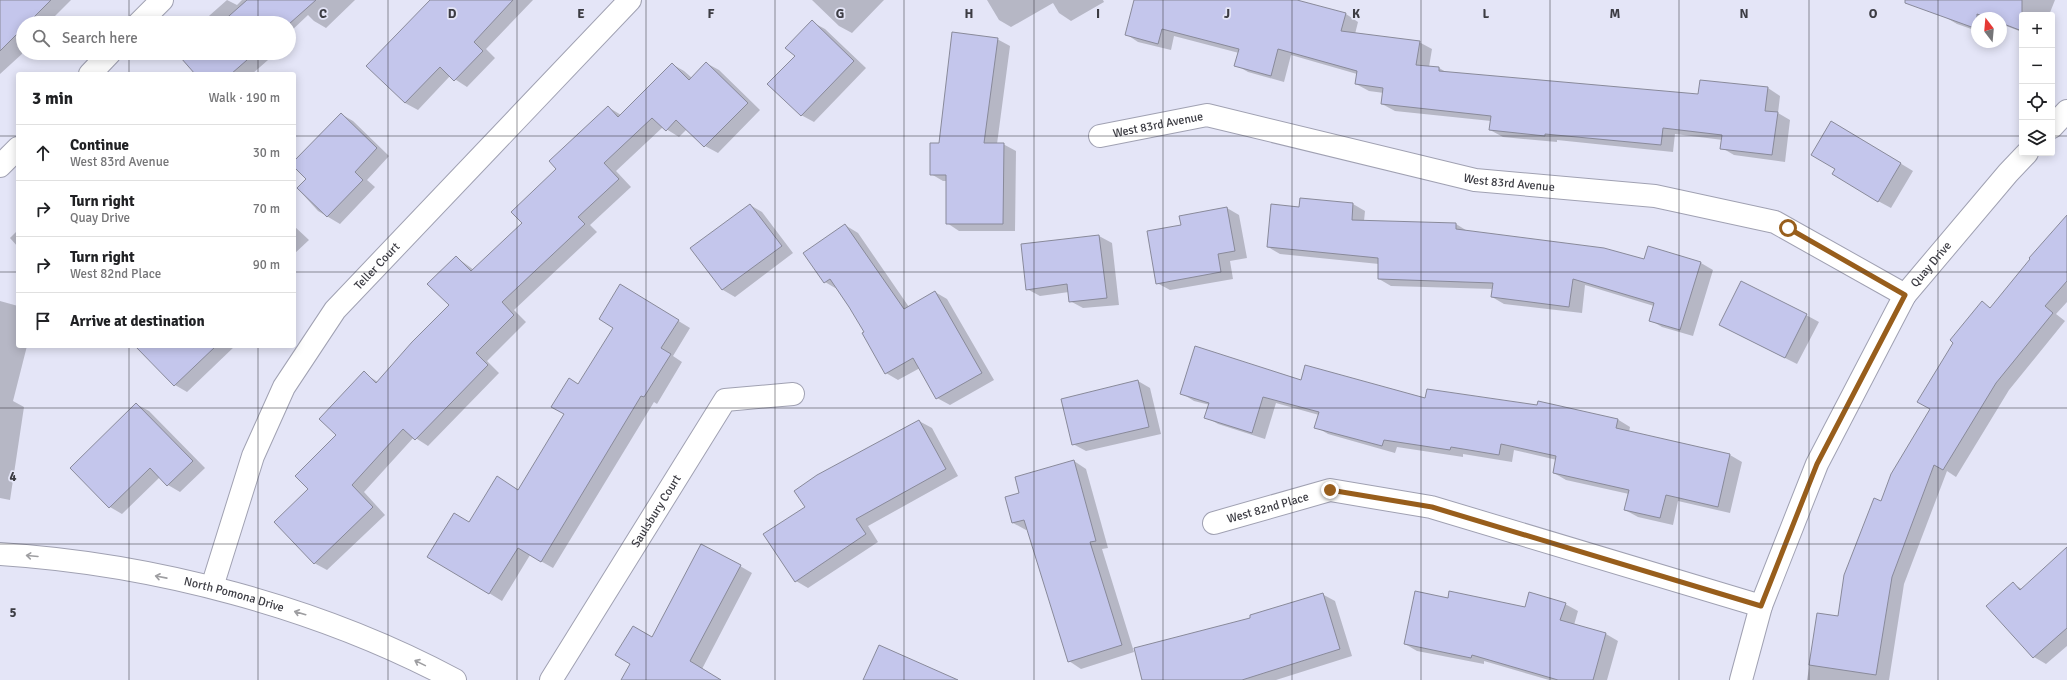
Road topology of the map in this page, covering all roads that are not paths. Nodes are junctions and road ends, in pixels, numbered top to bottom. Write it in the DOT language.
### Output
graph roads {
  1 [pos="162,0"];
  2 [pos="630,0"];
  3 [pos="147,16"];
  4 [pos="103,60"];
  5 [pos="92,72"];
  6 [pos="2067,111"];
  7 [pos="2055,124"];
  8 [pos="1100,136"];
  9 [pos="16,150"];
  10 [pos="2024,156"];
  11 [pos="0,166"];
  12 [pos="1905,295"];
  13 [pos="793,394"];
  14 [pos="1214,523"];
  15 [pos="0,554"];
  16 [pos="212,587"];
  17 [pos="1761,606"];
  18 [pos="455,680"];
  19 [pos="551,680"];
  20 [pos="1741,680"];
  1 -- 3 [label="street"];
  2 -- 16 [label="street, Teller Court"];
  4 -- 5 [label="street"];
  6 -- 7 [label="street"];
  8 -- 12 [label="street, West 83rd Avenue"];
  9 -- 11 [label="street"];
  10 -- 12 [label="street, Quay Drive"];
  12 -- 17 [label="street, Quay Drive"];
  13 -- 19 [label="street, Saulsbury Court"];
  14 -- 17 [label="street, West 82nd Place"];
  16 -- 15 [label="street, North Pomona Drive, one-way"];
  18 -- 16 [label="street, North Pomona Drive, one-way"];
  17 -- 20 [label="street, Quay Drive"];
}
